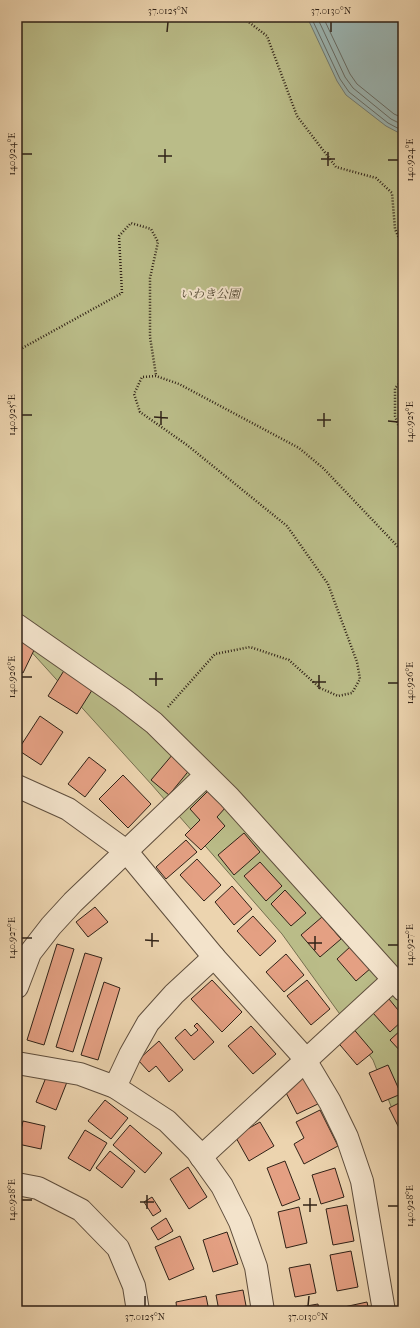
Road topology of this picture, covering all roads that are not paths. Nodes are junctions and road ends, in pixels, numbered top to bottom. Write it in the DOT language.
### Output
graph roads {
  1 [pos="17,625"];
  2 [pos="206,775"];
  3 [pos="17,786"];
  4 [pos="126,851"];
  5 [pos="214,957"];
  6 [pos="398,984"];
  7 [pos="17,987"];
  8 [pos="306,1060"];
  9 [pos="17,1063"];
  10 [pos="116,1087"];
  11 [pos="201,1157"];
  12 [pos="17,1184"];
  13 [pos="138,1311"];
  14 [pos="263,1311"];
  15 [pos="384,1311"];
  1 -- 2 [label="street"];
  2 -- 4 [label="street"];
  2 -- 6 [label="street"];
  3 -- 4 [label="street"];
  4 -- 5 [label="street"];
  4 -- 7 [label="street"];
  5 -- 8 [label="street"];
  5 -- 10 [label="street"];
  6 -- 8 [label="street"];
  8 -- 11 [label="street"];
  8 -- 15 [label="street"];
  9 -- 10 [label="street"];
  10 -- 11 [label="street"];
  11 -- 14 [label="street"];
  12 -- 13 [label="street"];
}
